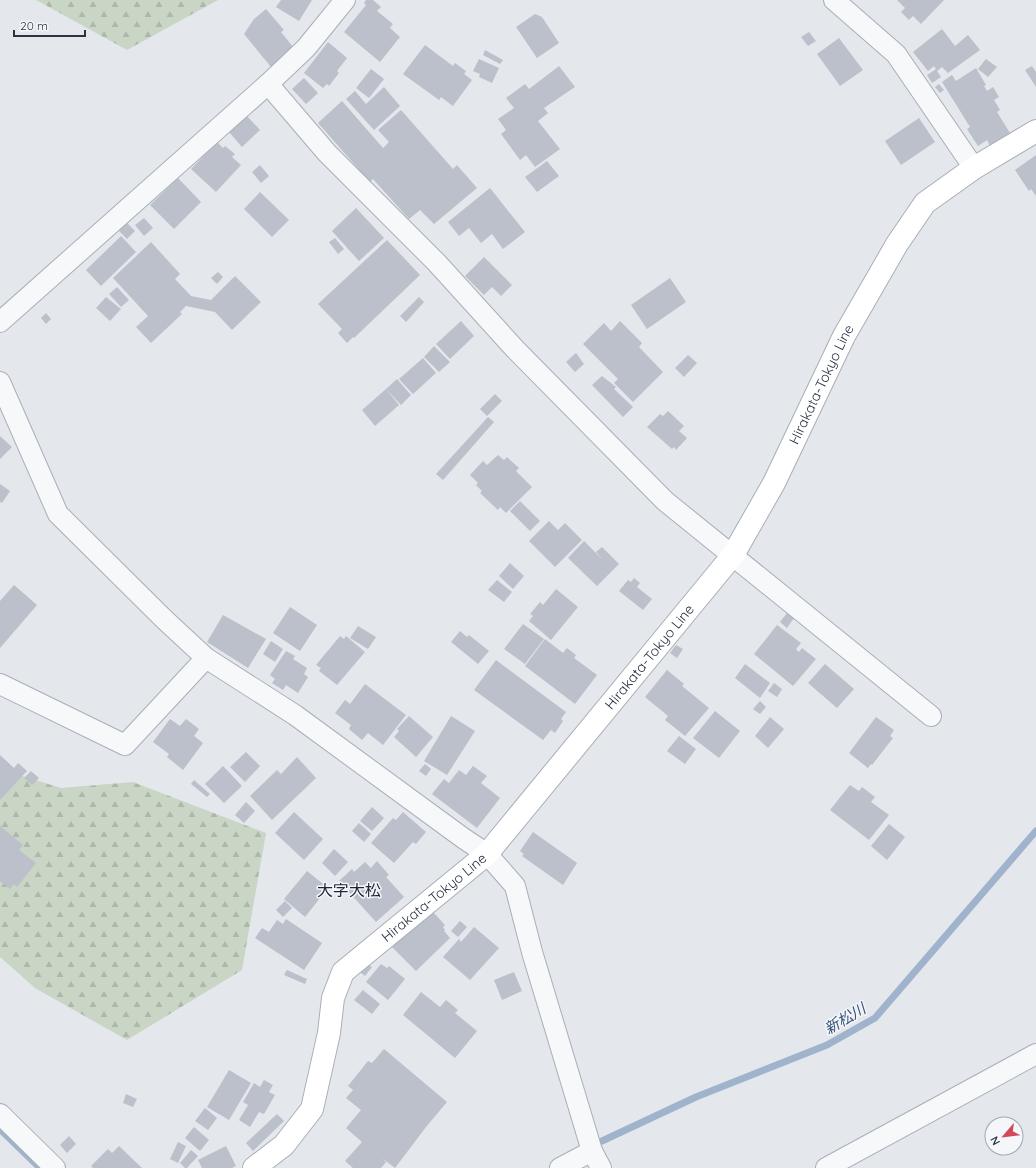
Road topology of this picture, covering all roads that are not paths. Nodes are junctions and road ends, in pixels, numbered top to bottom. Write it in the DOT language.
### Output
graph roads {
  1 [pos="345,0"];
  2 [pos="834,0"];
  3 [pos="268,84"];
  4 [pos="1036,131"];
  5 [pos="974,168"];
  6 [pos="0,322"];
  7 [pos="0,382"];
  8 [pos="733,555"];
  9 [pos="206,658"];
  10 [pos="0,684"];
  11 [pos="931,716"];
  12 [pos="487,854"];
  13 [pos="1036,1054"];
  14 [pos="0,1114"];
  15 [pos="596,1160"];
  16 [pos="55,1168"];
  17 [pos="254,1168"];
  18 [pos="560,1168"];
  19 [pos="826,1168"];
  1 -- 3 [label="street"];
  2 -- 5 [label="street"];
  3 -- 6 [label="street"];
  3 -- 8 [label="street"];
  4 -- 5 [label="main road, Hirakata-Tokyo Line"];
  5 -- 8 [label="main road, Hirakata-Tokyo Line"];
  7 -- 9 [label="street"];
  8 -- 11 [label="street"];
  8 -- 12 [label="main road, Hirakata-Tokyo Line"];
  9 -- 10 [label="street"];
  9 -- 12 [label="street"];
  12 -- 15 [label="street"];
  12 -- 17 [label="main road, Hirakata-Tokyo Line"];
  13 -- 19 [label="street"];
  14 -- 16 [label="street"];
  15 -- 18 [label="street"];
}
